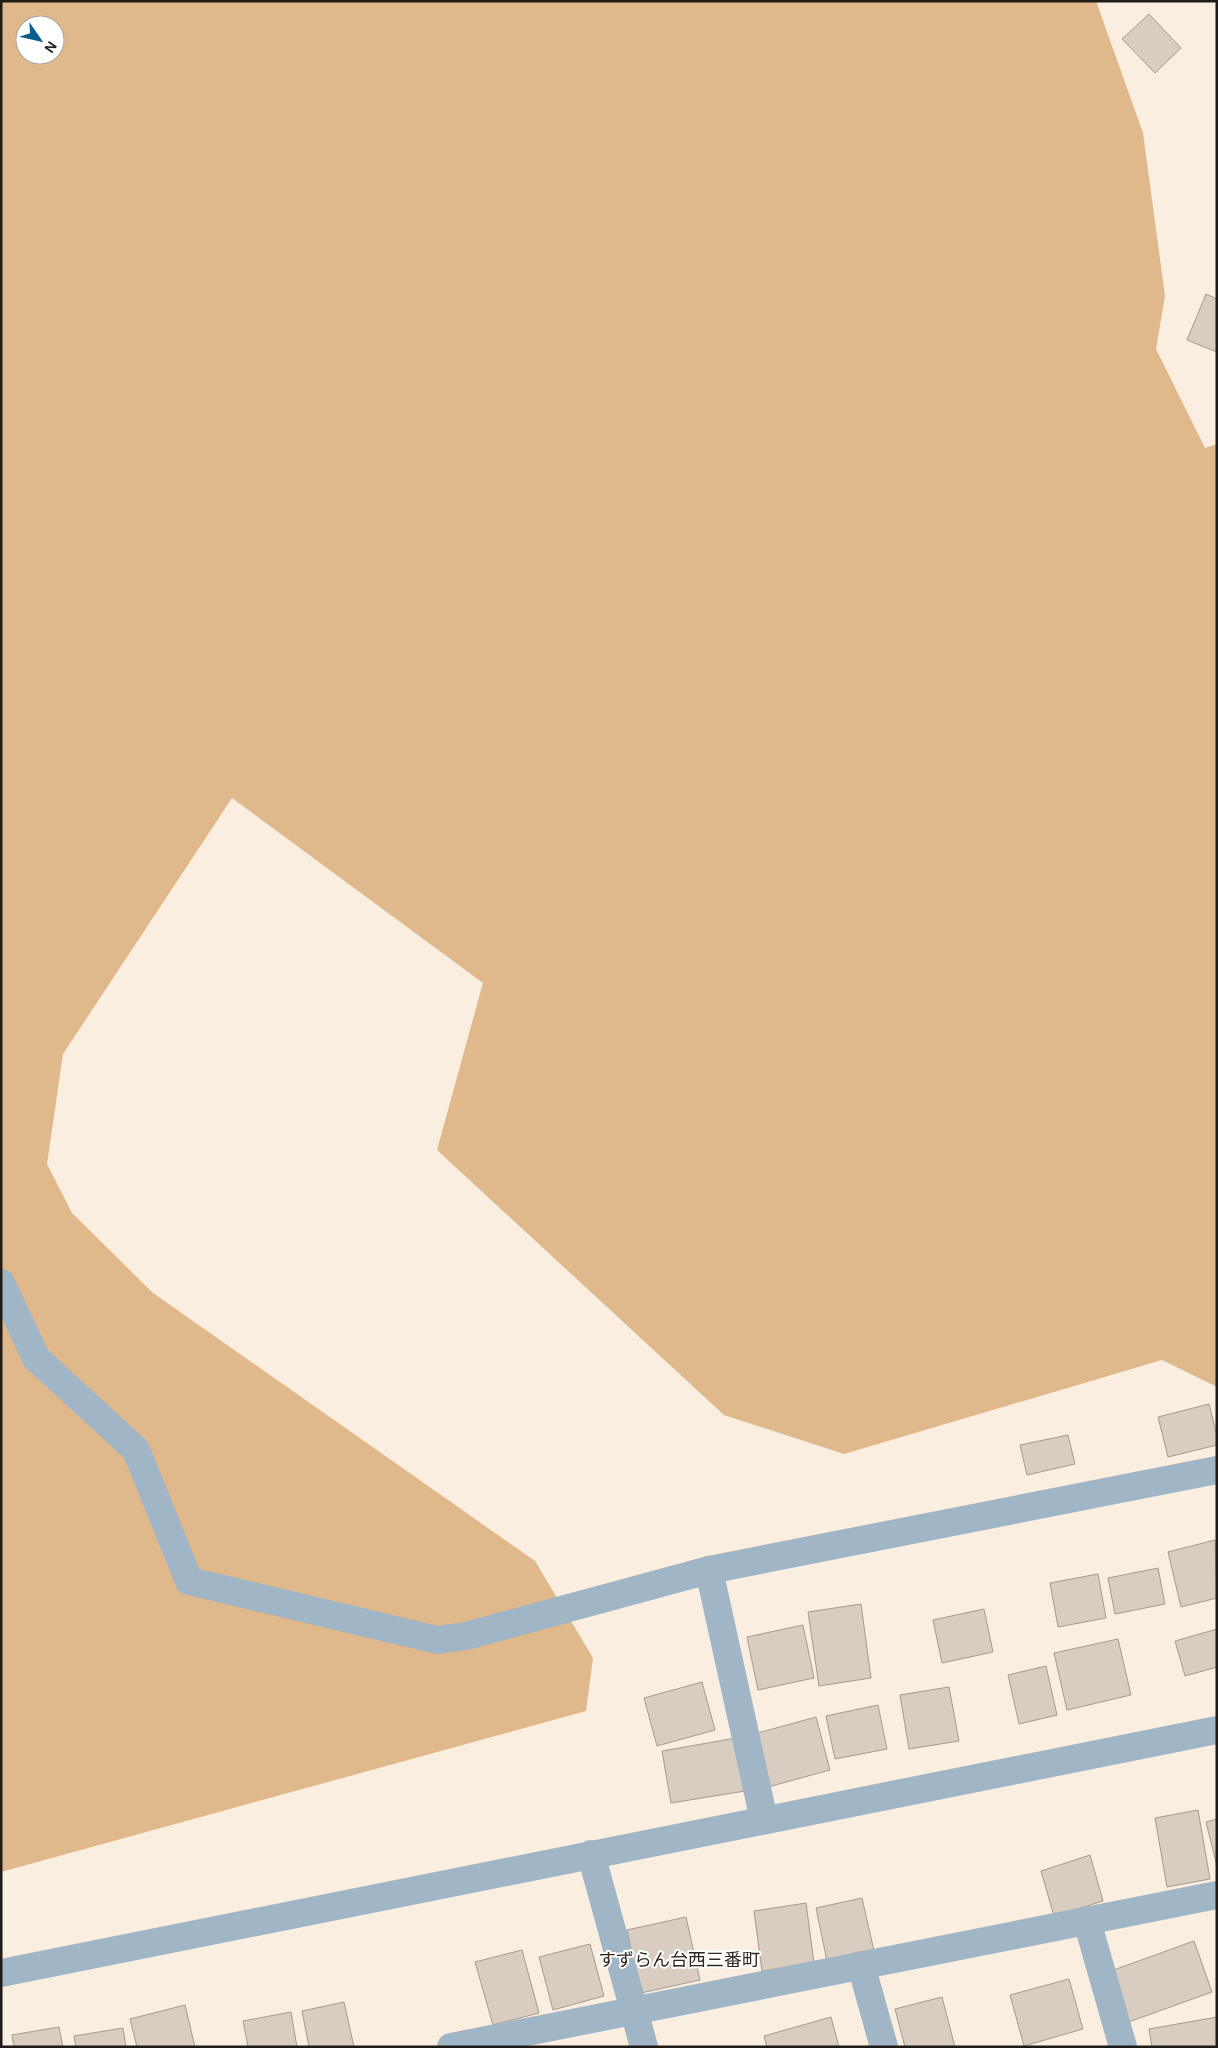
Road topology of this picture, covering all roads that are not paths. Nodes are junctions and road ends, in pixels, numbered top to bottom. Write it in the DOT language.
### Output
graph roads {
  1 [pos="1,1283"];
  2 [pos="1217,1470"];
  3 [pos="709,1570"];
  4 [pos="1217,1730"];
  5 [pos="764,1820"];
  6 [pos="591,1854"];
  7 [pos="1217,1895"];
  8 [pos="1088,1921"];
  9 [pos="861,1965"];
  10 [pos="1,1973"];
  11 [pos="634,2010"];
  12 [pos="450,2047"];
  13 [pos="644,2047"];
  14 [pos="884,2047"];
  15 [pos="1123,2047"];
  1 -- 3 [label="street"];
  2 -- 3 [label="street"];
  3 -- 5 [label="street"];
  4 -- 5 [label="street"];
  5 -- 6 [label="street"];
  6 -- 10 [label="street"];
  6 -- 11 [label="street"];
  7 -- 8 [label="street"];
  8 -- 9 [label="street"];
  8 -- 15 [label="street"];
  9 -- 11 [label="street"];
  9 -- 14 [label="street"];
  11 -- 12 [label="street"];
  11 -- 13 [label="street"];
}
